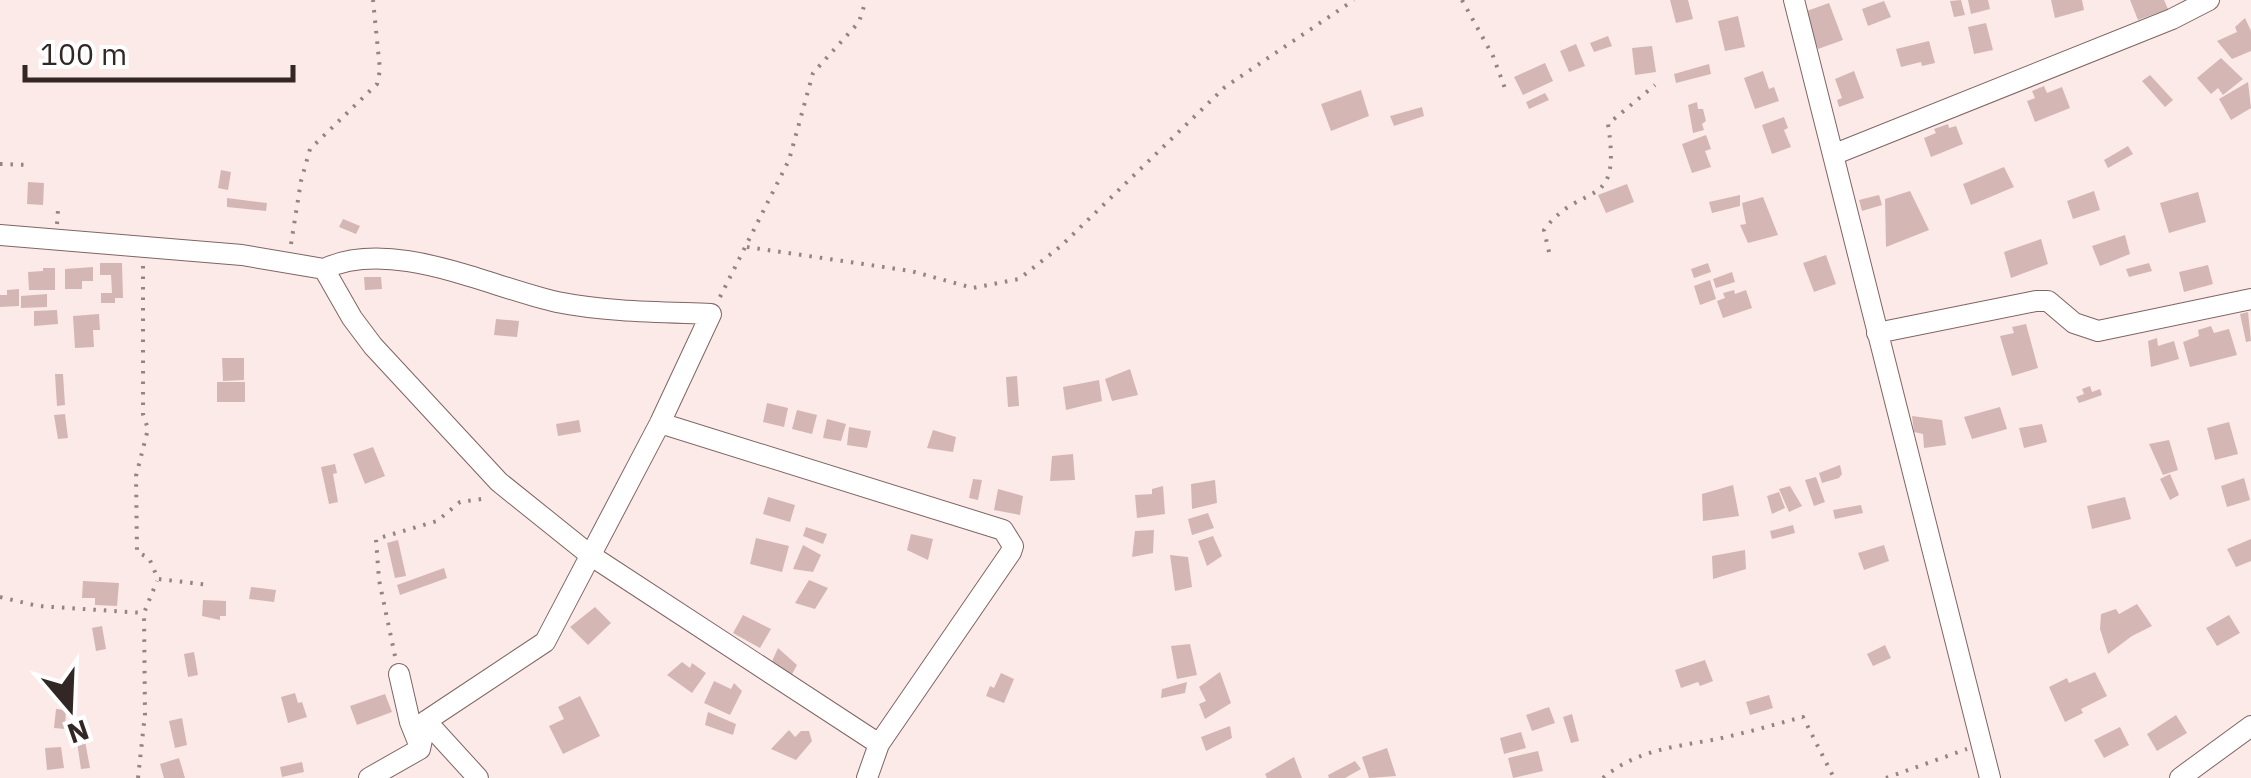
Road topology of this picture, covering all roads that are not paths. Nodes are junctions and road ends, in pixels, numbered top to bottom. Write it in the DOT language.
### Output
graph roads {
  1 [pos="1794,0"];
  2 [pos="2209,0"];
  3 [pos="1834,154"];
  4 [pos="0,235"];
  5 [pos="324,269"];
  6 [pos="2251,299"];
  7 [pos="1877,332"];
  8 [pos="660,423"];
  9 [pos="590,555"];
  10 [pos="399,674"];
  11 [pos="426,721"];
  12 [pos="2251,726"];
  13 [pos="879,744"];
  14 [pos="420,749"];
  15 [pos="1987,768"];
  16 [pos="368,778"];
  17 [pos="478,778"];
  18 [pos="867,778"];
  19 [pos="2180,778"];
  1 -- 3 [label="street"];
  2 -- 3 [label="street"];
  3 -- 7 [label="street"];
  4 -- 5 [label="street"];
  5 -- 8 [label="street"];
  5 -- 9 [label="street"];
  6 -- 7 [label="street"];
  7 -- 15 [label="street"];
  8 -- 9 [label="street"];
  8 -- 13 [label="street"];
  9 -- 11 [label="street"];
  9 -- 13 [label="street"];
  10 -- 14 [label="street"];
  11 -- 14 [label="street"];
  11 -- 17 [label="street"];
  12 -- 19 [label="street"];
  13 -- 18 [label="street"];
  14 -- 16 [label="street"];
}
